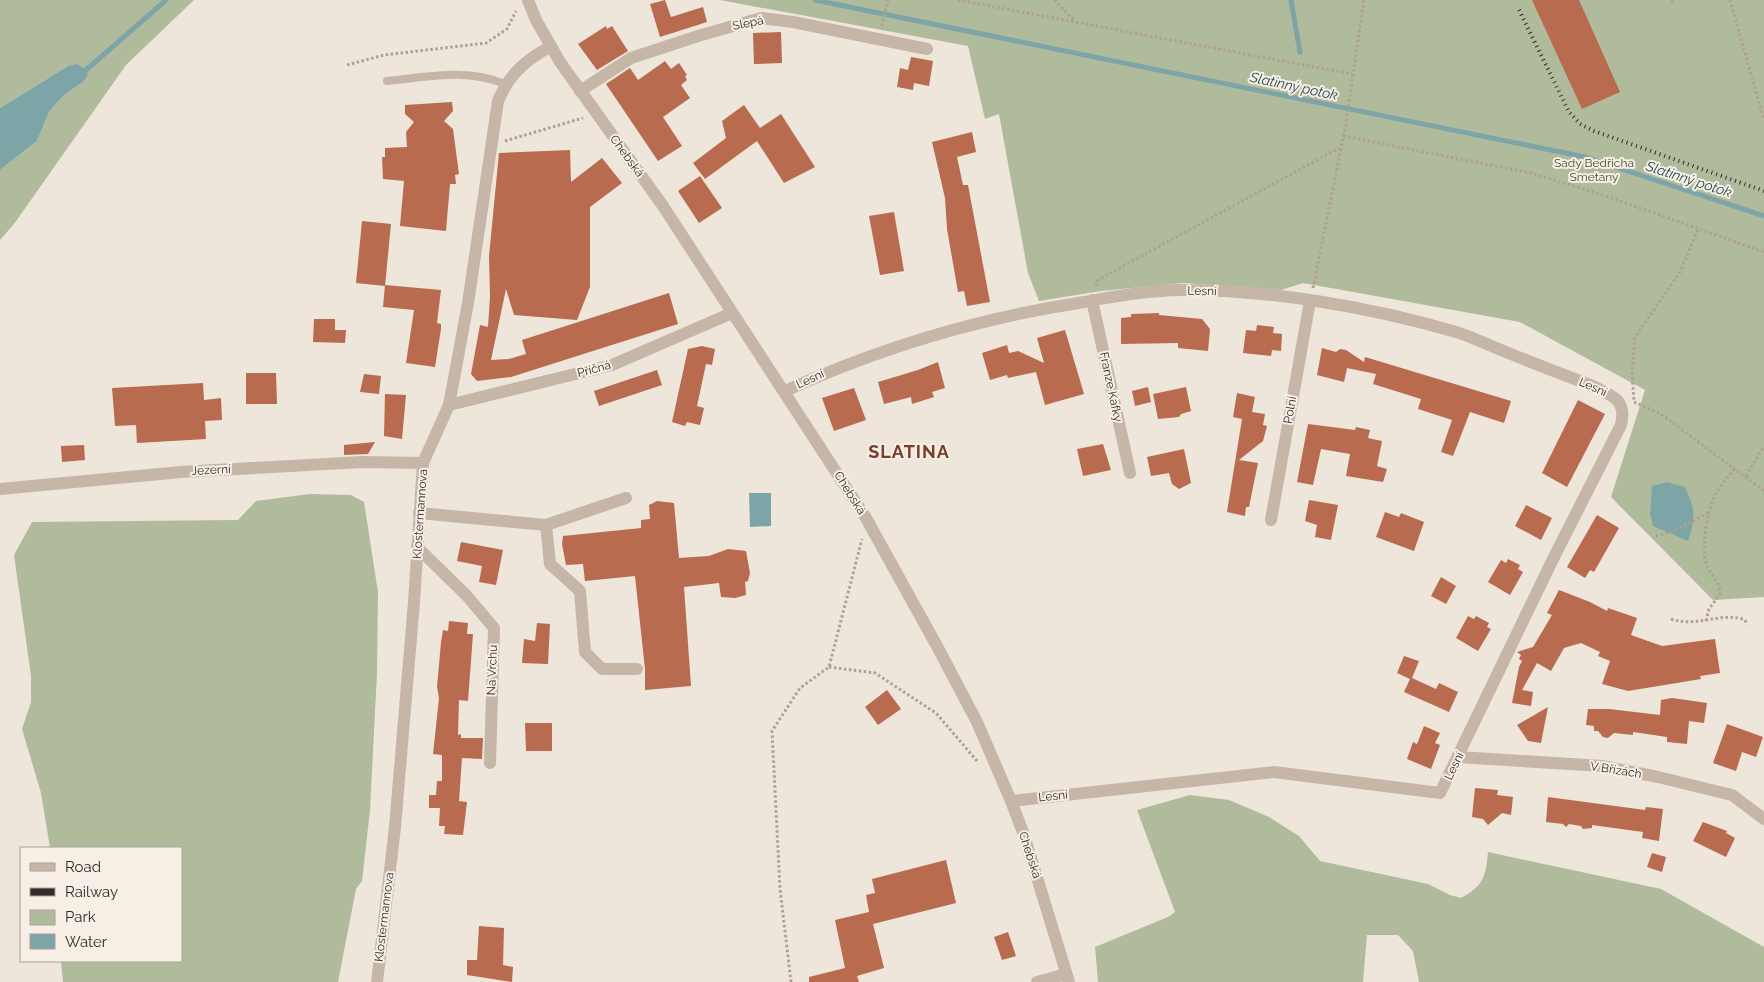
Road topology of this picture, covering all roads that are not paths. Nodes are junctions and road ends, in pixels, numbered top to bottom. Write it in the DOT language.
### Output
graph roads {
  1 [pos="528,0"];
  2 [pos="550,47"];
  3 [pos="927,49"];
  4 [pos="387,81"];
  5 [pos="505,84"];
  6 [pos="580,91"];
  7 [pos="1092,300"];
  8 [pos="1310,300"];
  9 [pos="732,313"];
  10 [pos="785,391"];
  11 [pos="449,405"];
  12 [pos="424,463"];
  13 [pos="1130,473"];
  14 [pos="0,488"];
  15 [pos="626,498"];
  16 [pos="419,513"];
  17 [pos="1271,520"];
  18 [pos="546,525"];
  19 [pos="418,547"];
  20 [pos="637,669"];
  21 [pos="1458,757"];
  22 [pos="490,763"];
  23 [pos="1011,800"];
  24 [pos="1764,819"];
  25 [pos="1068,978"];
  26 [pos="377,982"];
  27 [pos="1037,982"];
  1 -- 2 [label="street, Chebská"];
  2 -- 5 [label="street, Klostermannova"];
  2 -- 6 [label="street, Chebská"];
  3 -- 6 [label="street, Slepá"];
  4 -- 5 [label="lane"];
  5 -- 11 [label="street, Klostermannova"];
  6 -- 9 [label="street, Chebská"];
  7 -- 8 [label="street, Lesní"];
  7 -- 10 [label="street, Lesní"];
  7 -- 13 [label="street, Franze Kafky"];
  8 -- 17 [label="street, Polní"];
  8 -- 21 [label="street, Lesní"];
  9 -- 10 [label="street, Chebská"];
  9 -- 11 [label="street, Příčná"];
  10 -- 23 [label="street, Chebská"];
  11 -- 12 [label="street, Klostermannova"];
  12 -- 14 [label="street, Jezerní"];
  12 -- 16 [label="street, Klostermannova"];
  15 -- 18 [label="street"];
  16 -- 18 [label="street"];
  16 -- 19 [label="street, Klostermannova"];
  18 -- 20 [label="street"];
  19 -- 22 [label="street, Na Vrchu"];
  19 -- 26 [label="street, Klostermannova"];
  21 -- 23 [label="street, Lesní"];
  21 -- 24 [label="street, V Břízách"];
  23 -- 25 [label="street, Chebská"];
  25 -- 27 [label="street"];
}
